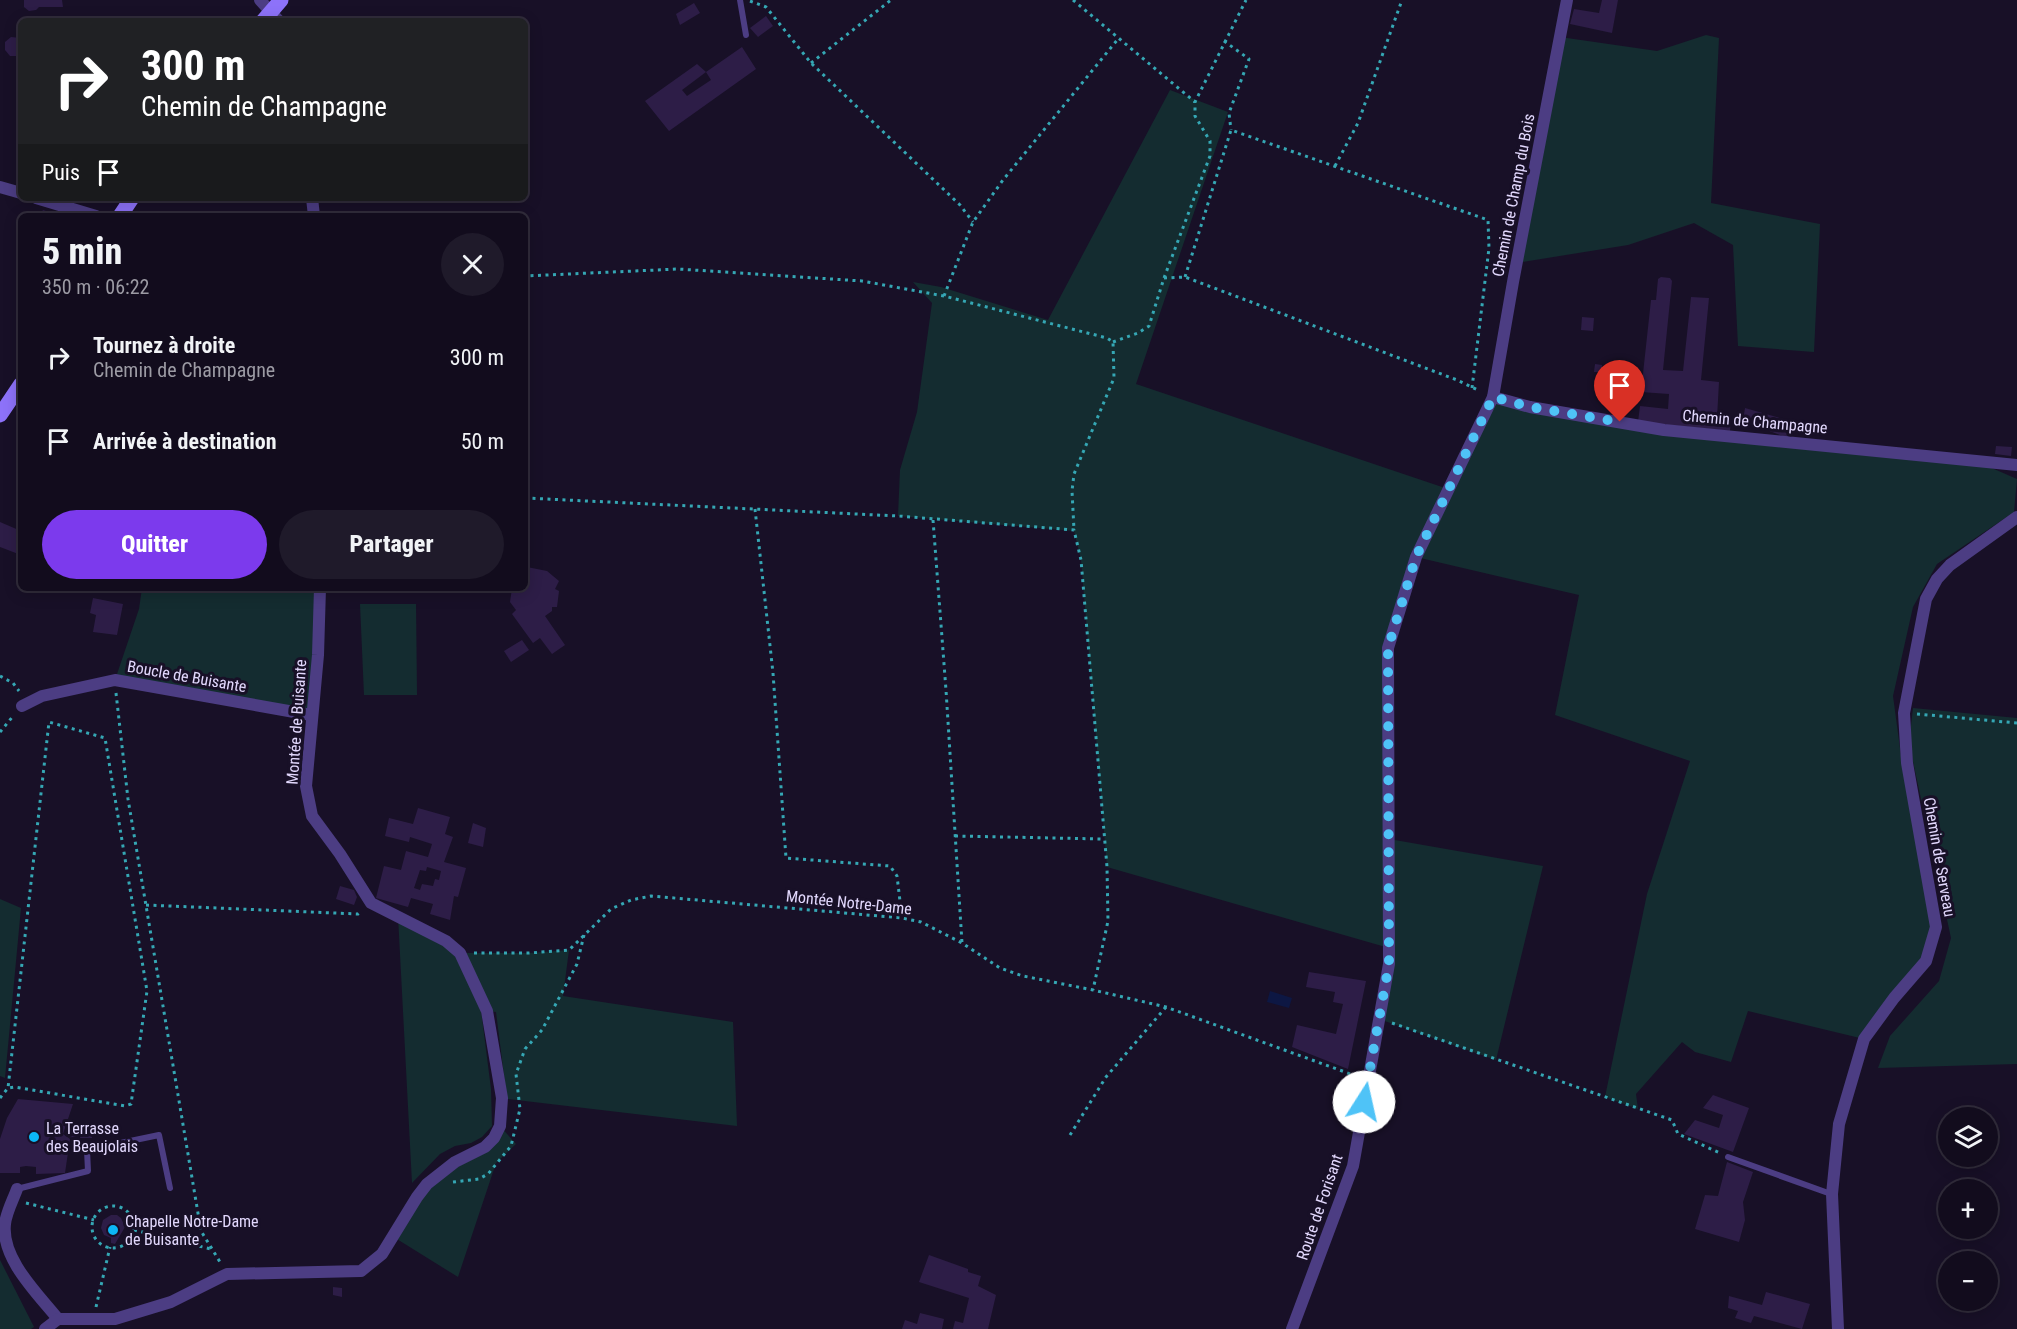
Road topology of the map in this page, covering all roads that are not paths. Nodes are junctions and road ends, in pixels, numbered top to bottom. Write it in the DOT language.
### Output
graph roads {
  1 [pos="740,0"];
  2 [pos="1568,0"];
  3 [pos="746,35"];
  4 [pos="0,187"];
  5 [pos="18,192"];
  6 [pos="46,201"];
  7 [pos="86,213"];
  8 [pos="18,388"];
  9 [pos="1493,397"];
  10 [pos="0,415"];
  11 [pos="2017,465"];
  12 [pos="2017,517"];
  13 [pos="320,591"];
  14 [pos="22,706"];
  15 [pos="311,715"];
  16 [pos="1728,1157"];
  17 [pos="170,1188"];
  18 [pos="1832,1194"];
  19 [pos="15,1195"];
  20 [pos="58,1319"];
  21 [pos="45,1329"];
  22 [pos="1292,1329"];
  23 [pos="1838,1329"];
  1 -- 3 [label="lane"];
  2 -- 9 [label="street, Chemin de Champ du Bois"];
  4 -- 5 [label="street"];
  6 -- 7 [label="street"];
  8 -- 10 [label="main road"];
  9 -- 11 [label="street, Chemin de Champagne"];
  9 -- 22 [label="street, Route de Forisant"];
  12 -- 18 [label="street, Chemin de Serveau"];
  13 -- 15 [label="street, Montée de Buisante"];
  14 -- 15 [label="street, Boucle de Buisante"];
  15 -- 20 [label="street, Montée de Buisante"];
  16 -- 18 [label="lane"];
  17 -- 19 [label="lane"];
  18 -- 23 [label="street, Chemin de Serveau"];
  19 -- 20 [label="street"];
  20 -- 21 [label="street"];
}
